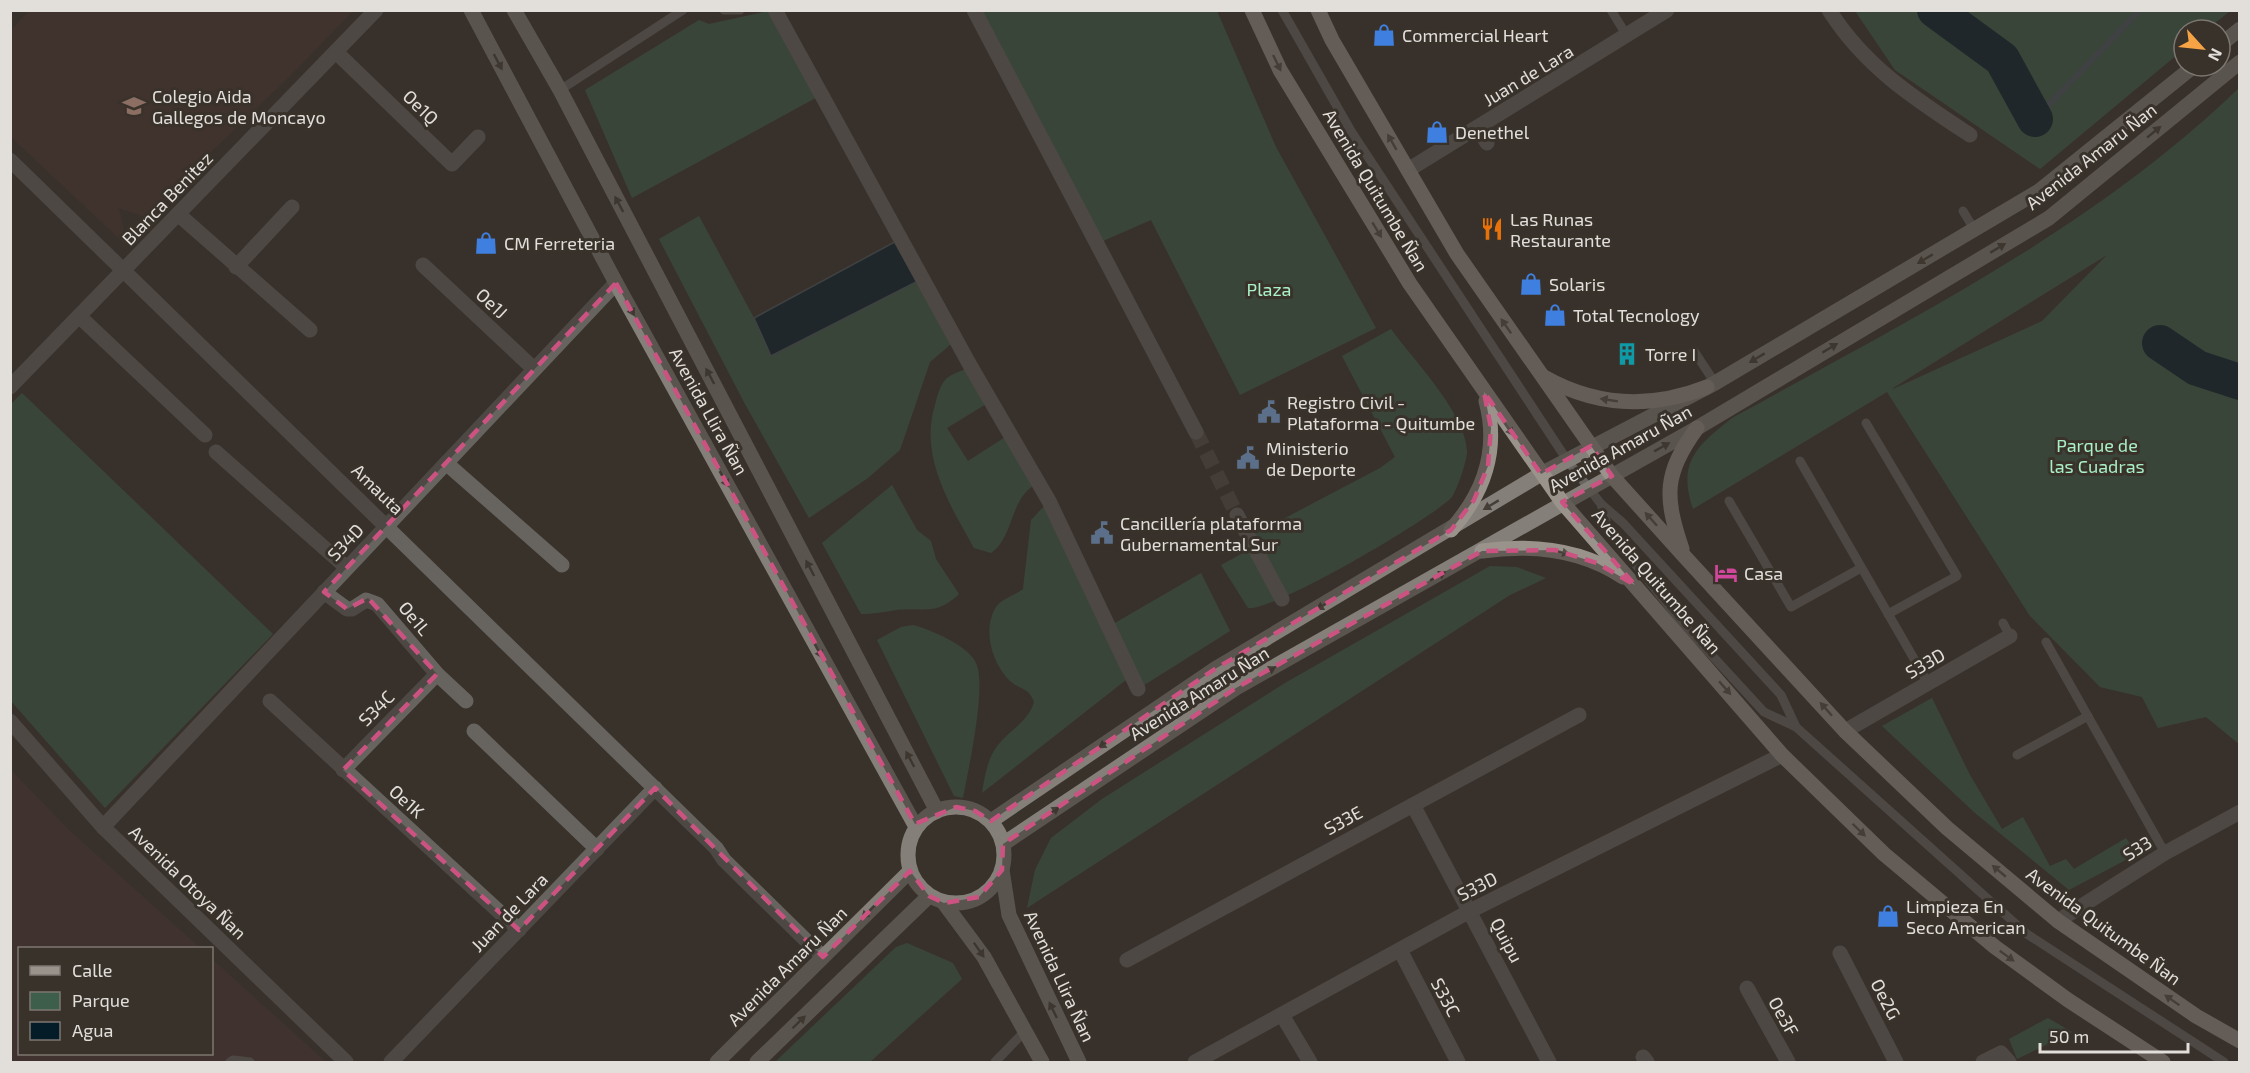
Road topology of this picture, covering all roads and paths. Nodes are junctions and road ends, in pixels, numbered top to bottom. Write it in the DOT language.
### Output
graph roads {
  1 [pos="376,10"];
  2 [pos="471,10"];
  3 [pos="514,10"];
  4 [pos="683,10"];
  5 [pos="724,10"];
  6 [pos="740,10"];
  7 [pos="775,10"];
  8 [pos="974,10"];
  9 [pos="1252,10"];
  10 [pos="1282,10"];
  11 [pos="1318,10"];
  12 [pos="1611,10"];
  13 [pos="1667,10"];
  14 [pos="1829,10"];
  15 [pos="1628,36"];
  16 [pos="336,52"];
  17 [pos="2240,62"];
  18 [pos="2178,78"];
  19 [pos="560,90"];
  20 [pos="1478,128"];
  21 [pos="1970,135"];
  22 [pos="478,137"];
  23 [pos="1487,143"];
  24 [pos="10,160"];
  25 [pos="1408,170"];
  26 [pos="292,207"];
  27 [pos="1963,211"];
  28 [pos="178,214"];
  29 [pos="1974,229"];
  30 [pos="423,265"];
  31 [pos="236,267"];
  32 [pos="123,270"];
  33 [pos="616,283"];
  34 [pos="79,316"];
  35 [pos="310,330"];
  36 [pos="1694,351"];
  37 [pos="534,369"];
  38 [pos="1539,374"];
  39 [pos="1711,385"];
  40 [pos="10,387"];
  41 [pos="1484,392"];
  42 [pos="1866,423"];
  43 [pos="1697,428"];
  44 [pos="1196,432"];
  45 [pos="206,435"];
  46 [pos="1591,446"];
  47 [pos="216,452"];
  48 [pos="1567,460"];
  49 [pos="1800,461"];
  50 [pos="446,463"];
  51 [pos="1541,474"];
  52 [pos="1612,476"];
  53 [pos="1588,488"];
  54 [pos="1729,501"];
  55 [pos="1562,502"];
  56 [pos="1600,504"];
  57 [pos="1237,515"];
  58 [pos="387,525"];
  59 [pos="1451,530"];
  60 [pos="1482,551"];
  61 [pos="1684,557"];
  62 [pos="562,565"];
  63 [pos="347,568"];
  64 [pos="1861,568"];
  65 [pos="1635,585"];
  66 [pos="324,592"];
  67 [pos="1282,599"];
  68 [pos="1888,614"];
  69 [pos="2007,629"];
  70 [pos="2046,642"];
  71 [pos="436,675"];
  72 [pos="1928,683"];
  73 [pos="1138,689"];
  74 [pos="270,701"];
  75 [pos="466,701"];
  76 [pos="1579,714"];
  77 [pos="2088,716"];
  78 [pos="10,721"];
  79 [pos="1796,727"];
  80 [pos="474,731"];
  81 [pos="1845,731"];
  82 [pos="1782,755"];
  83 [pos="2017,755"];
  84 [pos="342,770"];
  85 [pos="655,788"];
  86 [pos="1413,805"];
  87 [pos="937,811"];
  88 [pos="2240,812"];
  89 [pos="991,821"];
  90 [pos="103,827"];
  91 [pos="916,827"];
  92 [pos="1003,844"];
  93 [pos="597,849"];
  94 [pos="2165,853"];
  95 [pos="1002,870"];
  96 [pos="910,871"];
  97 [pos="929,896"];
  98 [pos="944,903"];
  99 [pos="1470,911"];
  100 [pos="2058,921"];
  101 [pos="519,930"];
  102 [pos="1400,950"];
  103 [pos="1840,953"];
  104 [pos="823,957"];
  105 [pos="1127,960"];
  106 [pos="1747,988"];
  107 [pos="1282,1015"];
  108 [pos="1023,1033"];
  109 [pos="2240,1041"];
  110 [pos="2005,1058"];
  111 [pos="230,1062"];
  112 [pos="250,1062"];
  113 [pos="346,1062"];
  114 [pos="391,1062"];
  115 [pos="717,1062"];
  116 [pos="757,1062"];
  117 [pos="995,1062"];
  118 [pos="1042,1062"];
  119 [pos="1079,1062"];
  120 [pos="1196,1062"];
  121 [pos="1310,1062"];
  122 [pos="1458,1062"];
  123 [pos="1549,1062"];
  124 [pos="1788,1062"];
  125 [pos="1896,1062"];
  126 [pos="1983,1062"];
  127 [pos="2163,1062"];
  128 [pos="2224,1062"];
  1 -- 16 [label="street, Blanca Benitez"];
  2 -- 33 [label="main road, Avenida Llira Ñan, one-way"];
  3 -- 19 [label="main road, Avenida Llira Ñan"];
  4 -- 19 [label="lane"];
  5 -- 6 [label="lane"];
  7 -- 73 [label="street"];
  8 -- 44 [label="street"];
  9 -- 41 [label="main road, Avenida Quitumbe Ñan, one-way"];
  10 -- 48 [label="lane"];
  25 -- 11 [label="main road, Avenida Quitumbe Ñan, one-way"];
  12 -- 15 [label="lane"];
  13 -- 15 [label="street, Juan de Lara"];
  14 -- 21 [label="street"];
  15 -- 20 [label="street, Juan de Lara"];
  16 -- 22 [label="street, Oe1Q"];
  16 -- 28 [label="street, Blanca Benitez"];
  43 -- 17 [label="main road, Avenida Amaru Ñan, one-way"];
  18 -- 29 [label="main road, Avenida Amaru Ñan"];
  87 -- 19 [label="main road, Avenida Llira Ñan, one-way"];
  20 -- 23 [label="street"];
  20 -- 25 [label="street, Juan de Lara"];
  24 -- 32 [label="street, Amauta"];
  38 -- 25 [label="main road, Avenida Quitumbe Ñan, one-way"];
  26 -- 31 [label="street"];
  27 -- 29 [label="lane"];
  28 -- 31 [label="street"];
  28 -- 32 [label="street, Blanca Benitez"];
  29 -- 39 [label="main road, Avenida Amaru Ñan, one-way"];
  30 -- 37 [label="street, Oe1J"];
  31 -- 35 [label="street"];
  32 -- 34 [label="street, Blanca Benitez"];
  32 -- 58 [label="street, Amauta"];
  33 -- 37 [label="street, S34D"];
  33 -- 91 [label="main road, Avenida Llira Ñan, one-way"];
  34 -- 40 [label="street, Blanca Benitez"];
  34 -- 45 [label="street"];
  36 -- 39 [label="lane"];
  37 -- 50 [label="street, S34D"];
  39 -- 38 [label="main road, one-way"];
  38 -- 46 [label="main road, Avenida Quitumbe Ñan"];
  39 -- 46 [label="main road, Avenida Amaru Ñan"];
  41 -- 51 [label="main road, Avenida Quitumbe Ñan, one-way"];
  41 -- 59 [label="main road"];
  42 -- 68 [label="lane"];
  52 -- 43 [label="main road, Avenida Amaru Ñan, one-way"];
  43 -- 61 [label="main road"];
  46 -- 48 [label="main road, Avenida Amaru Ñan"];
  46 -- 52 [label="main road, Avenida Quitumbe Ñan"];
  47 -- 63 [label="street"];
  48 -- 51 [label="main road, Avenida Amaru Ñan"];
  48 -- 53 [label="lane"];
  49 -- 64 [label="lane"];
  50 -- 58 [label="street, S34D"];
  50 -- 62 [label="street"];
  51 -- 55 [label="main road, Avenida Quitumbe Ñan"];
  51 -- 59 [label="main road, Avenida Amaru Ñan, one-way"];
  52 -- 53 [label="main road, Avenida Amaru Ñan"];
  61 -- 52 [label="main road, Avenida Quitumbe Ñan, one-way"];
  53 -- 55 [label="main road, Avenida Amaru Ñan"];
  53 -- 56 [label="lane"];
  54 -- 64 [label="lane"];
  55 -- 60 [label="main road, Avenida Amaru Ñan"];
  55 -- 65 [label="main road, Avenida Quitumbe Ñan"];
  56 -- 79 [label="lane"];
  56 -- 79 [label="lane"];
  57 -- 67 [label="street"];
  58 -- 63 [label="street, S34D"];
  58 -- 85 [label="street, Amauta"];
  59 -- 89 [label="main road, Avenida Amaru Ñan, one-way"];
  60 -- 65 [label="main road, one-way"];
  92 -- 60 [label="main road, Avenida Amaru Ñan, one-way"];
  81 -- 61 [label="main road, Avenida Quitumbe Ñan, one-way"];
  63 -- 66 [label="street, S34D"];
  64 -- 68 [label="lane"];
  65 -- 82 [label="main road, Avenida Quitumbe Ñan, one-way"];
  66 -- 71 [label="street, Oe1L"];
  66 -- 90 [label="street, S34D"];
  68 -- 72 [label="lane"];
  69 -- 72 [label="street, S33D"];
  70 -- 77 [label="lane"];
  71 -- 75 [label="street, Oe1L"];
  71 -- 84 [label="street, S34C"];
  72 -- 81 [label="street, S33D"];
  74 -- 84 [label="street, Oe1K"];
  76 -- 86 [label="street, S33E"];
  77 -- 83 [label="lane"];
  77 -- 94 [label="lane"];
  78 -- 90 [label="street, Avenida Otoya Ñan"];
  79 -- 128 [label="lane"];
  80 -- 93 [label="street"];
  100 -- 81 [label="main road, Avenida Quitumbe Ñan, one-way"];
  82 -- 99 [label="street, S33D"];
  82 -- 127 [label="main road, Avenida Quitumbe Ñan, one-way"];
  84 -- 101 [label="street, Oe1K"];
  85 -- 93 [label="street, Juan de Lara"];
  85 -- 104 [label="street, Amauta"];
  86 -- 99 [label="street, Quipu"];
  86 -- 105 [label="street, S33E"];
  87 -- 89 [label="main road"];
  87 -- 91 [label="main road"];
  88 -- 94 [label="street, S33"];
  89 -- 92 [label="main road"];
  90 -- 113 [label="street, Avenida Otoya Ñan"];
  91 -- 96 [label="main road"];
  92 -- 95 [label="main road"];
  93 -- 101 [label="street, Juan de Lara"];
  94 -- 100 [label="street, S33"];
  95 -- 98 [label="main road"];
  119 -- 95 [label="main road, Avenida Llira Ñan, one-way"];
  96 -- 97 [label="main road"];
  96 -- 104 [label="main road, Avenida Amaru Ñan, one-way"];
  97 -- 98 [label="main road"];
  116 -- 97 [label="main road, one-way"];
  98 -- 108 [label="main road, one-way"];
  99 -- 102 [label="street, S33D"];
  99 -- 123 [label="street, Quipu"];
  109 -- 100 [label="main road, Avenida Quitumbe Ñan, one-way"];
  101 -- 114 [label="street, Juan de Lara"];
  102 -- 107 [label="street, S33D"];
  102 -- 122 [label="street, S33C"];
  103 -- 125 [label="street, Oe2G"];
  104 -- 115 [label="main road, Avenida Amaru Ñan"];
  106 -- 124 [label="street, Oe3F"];
  107 -- 120 [label="street, S33D"];
  107 -- 121 [label="street"];
  108 -- 117 [label="lane"];
  108 -- 118 [label="main road"];
  110 -- 126 [label="street"];
  111 -- 112 [label="lane"];
}
